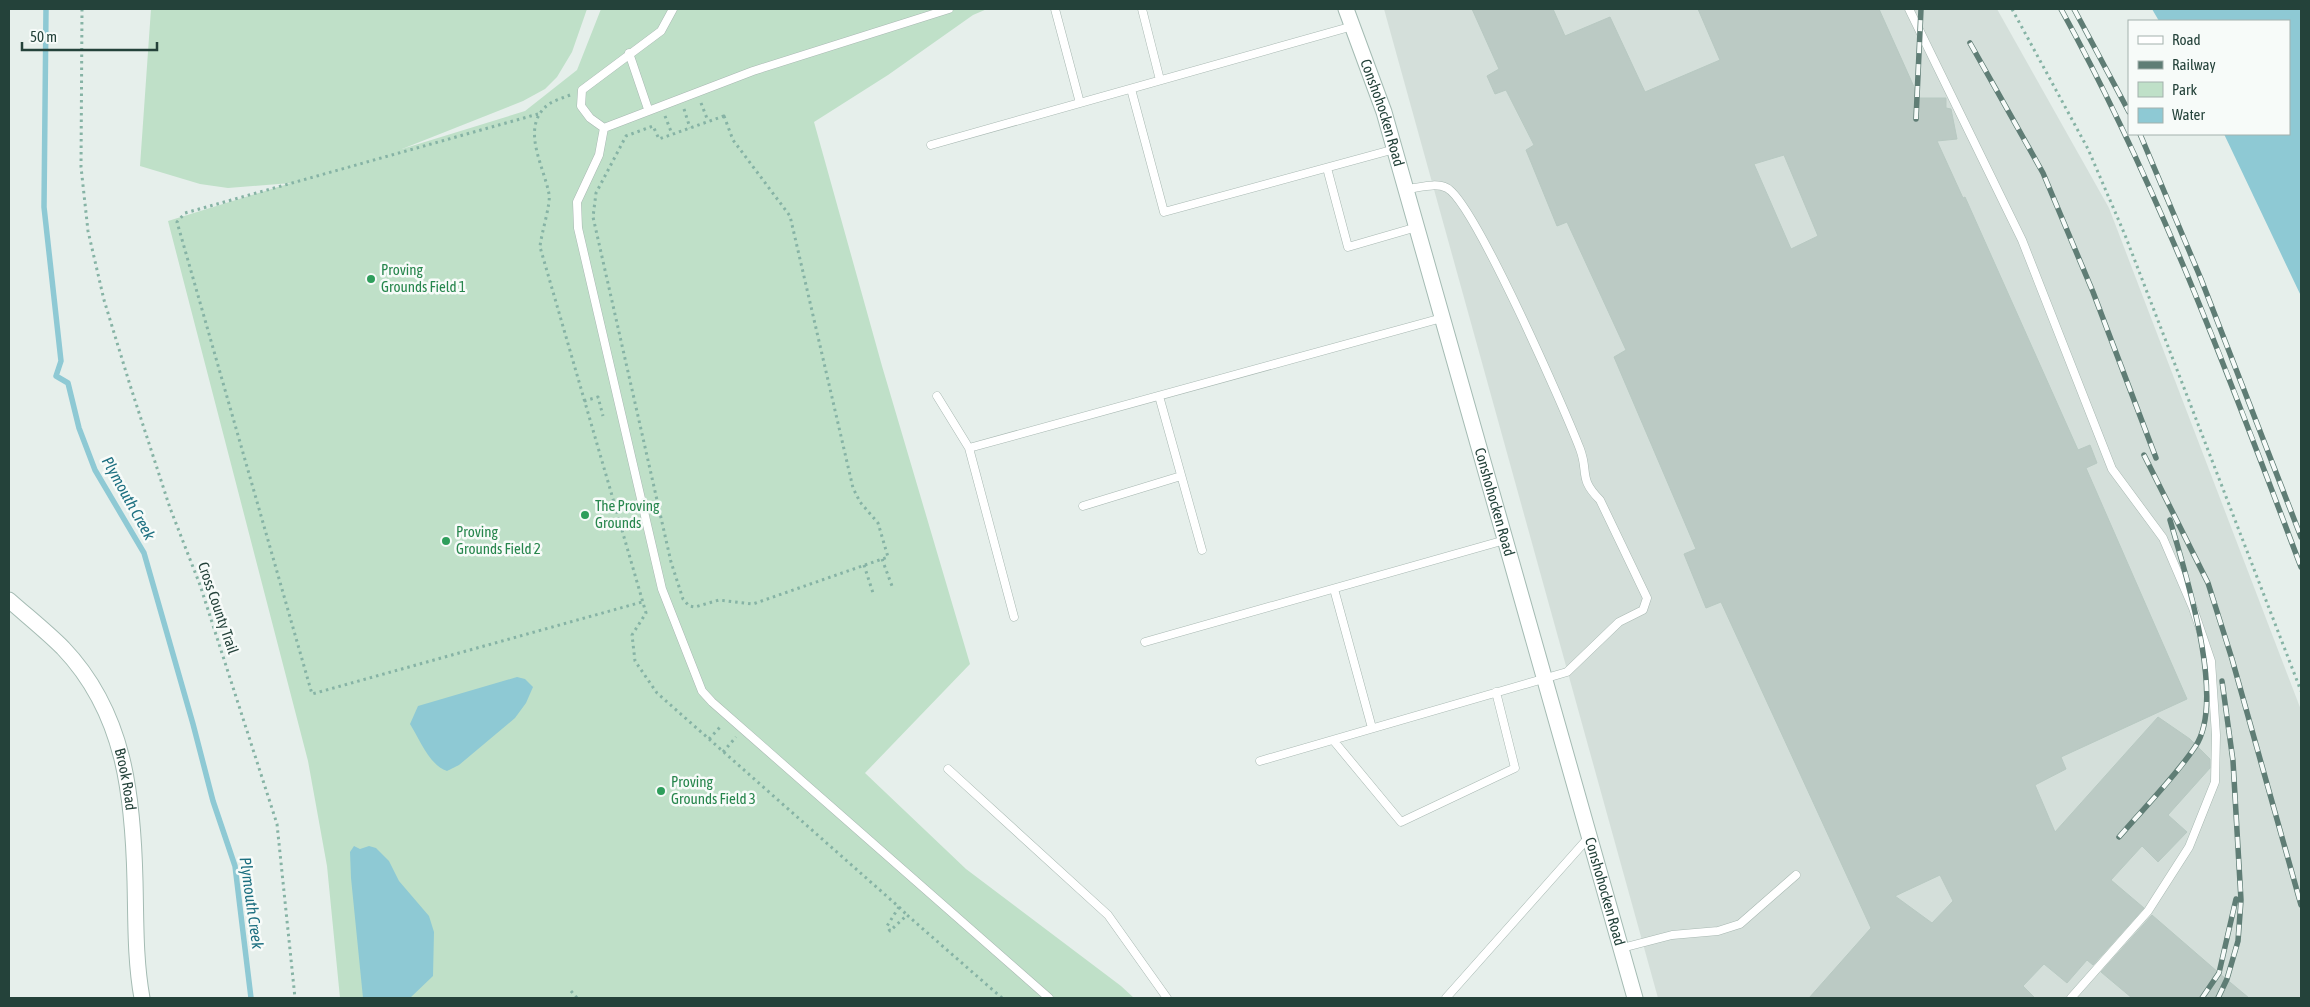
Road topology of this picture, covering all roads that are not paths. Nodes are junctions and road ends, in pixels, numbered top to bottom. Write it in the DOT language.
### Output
graph roads {
  1 [pos="673,9"];
  2 [pos="948,9"];
  3 [pos="1055,9"];
  4 [pos="1142,9"];
  5 [pos="1346,9"];
  6 [pos="1909,9"];
  7 [pos="1353,26"];
  8 [pos="629,54"];
  9 [pos="1160,80"];
  10 [pos="1131,89"];
  11 [pos="1080,103"];
  12 [pos="648,109"];
  13 [pos="604,128"];
  14 [pos="931,145"];
  15 [pos="1395,150"];
  16 [pos="1326,168"];
  17 [pos="1406,189"];
  18 [pos="1416,227"];
  19 [pos="1442,318"];
  20 [pos="937,396"];
  21 [pos="1159,396"];
  22 [pos="969,448"];
  23 [pos="1181,476"];
  24 [pos="1083,506"];
  25 [pos="1505,540"];
  26 [pos="1202,550"];
  27 [pos="1334,588"];
  28 [pos="9,600"];
  29 [pos="1014,617"];
  30 [pos="1145,642"];
  31 [pos="1544,678"];
  32 [pos="1496,692"];
  33 [pos="1372,728"];
  34 [pos="1333,740"];
  35 [pos="1260,761"];
  36 [pos="948,769"];
  37 [pos="1589,837"];
  38 [pos="1796,876"];
  39 [pos="1622,948"];
  40 [pos="142,998"];
  41 [pos="1049,998"];
  42 [pos="1167,998"];
  43 [pos="1446,998"];
  44 [pos="1635,998"];
  45 [pos="2071,998"];
  1 -- 8 [label="lane"];
  2 -- 12 [label="lane"];
  3 -- 11 [label="lane"];
  4 -- 9 [label="lane"];
  5 -- 7 [label="main road, Conshohocken Road"];
  6 -- 45 [label="lane"];
  7 -- 9 [label="lane"];
  7 -- 15 [label="main road, Conshohocken Road"];
  8 -- 12 [label="lane"];
  8 -- 13 [label="lane"];
  9 -- 10 [label="lane"];
  10 -- 11 [label="lane"];
  10 -- 16 [label="lane"];
  11 -- 14 [label="lane"];
  12 -- 13 [label="lane"];
  13 -- 41 [label="lane"];
  15 -- 16 [label="lane"];
  15 -- 17 [label="main road, Conshohocken Road"];
  16 -- 18 [label="lane"];
  17 -- 18 [label="main road, Conshohocken Road"];
  17 -- 31 [label="lane"];
  18 -- 19 [label="main road, Conshohocken Road"];
  19 -- 21 [label="lane"];
  19 -- 25 [label="main road, Conshohocken Road"];
  20 -- 22 [label="lane"];
  21 -- 22 [label="lane"];
  21 -- 23 [label="lane"];
  22 -- 29 [label="lane"];
  23 -- 24 [label="lane"];
  23 -- 26 [label="lane"];
  25 -- 27 [label="lane"];
  25 -- 31 [label="main road, Conshohocken Road"];
  27 -- 30 [label="lane"];
  27 -- 33 [label="lane"];
  28 -- 40 [label="main road, Brook Road"];
  31 -- 32 [label="lane"];
  31 -- 37 [label="main road, Conshohocken Road"];
  32 -- 33 [label="lane"];
  32 -- 34 [label="lane"];
  33 -- 34 [label="lane"];
  34 -- 35 [label="lane"];
  36 -- 42 [label="lane"];
  37 -- 39 [label="main road, Conshohocken Road"];
  37 -- 43 [label="lane"];
  38 -- 39 [label="lane"];
  39 -- 44 [label="main road, Conshohocken Road"];
}
